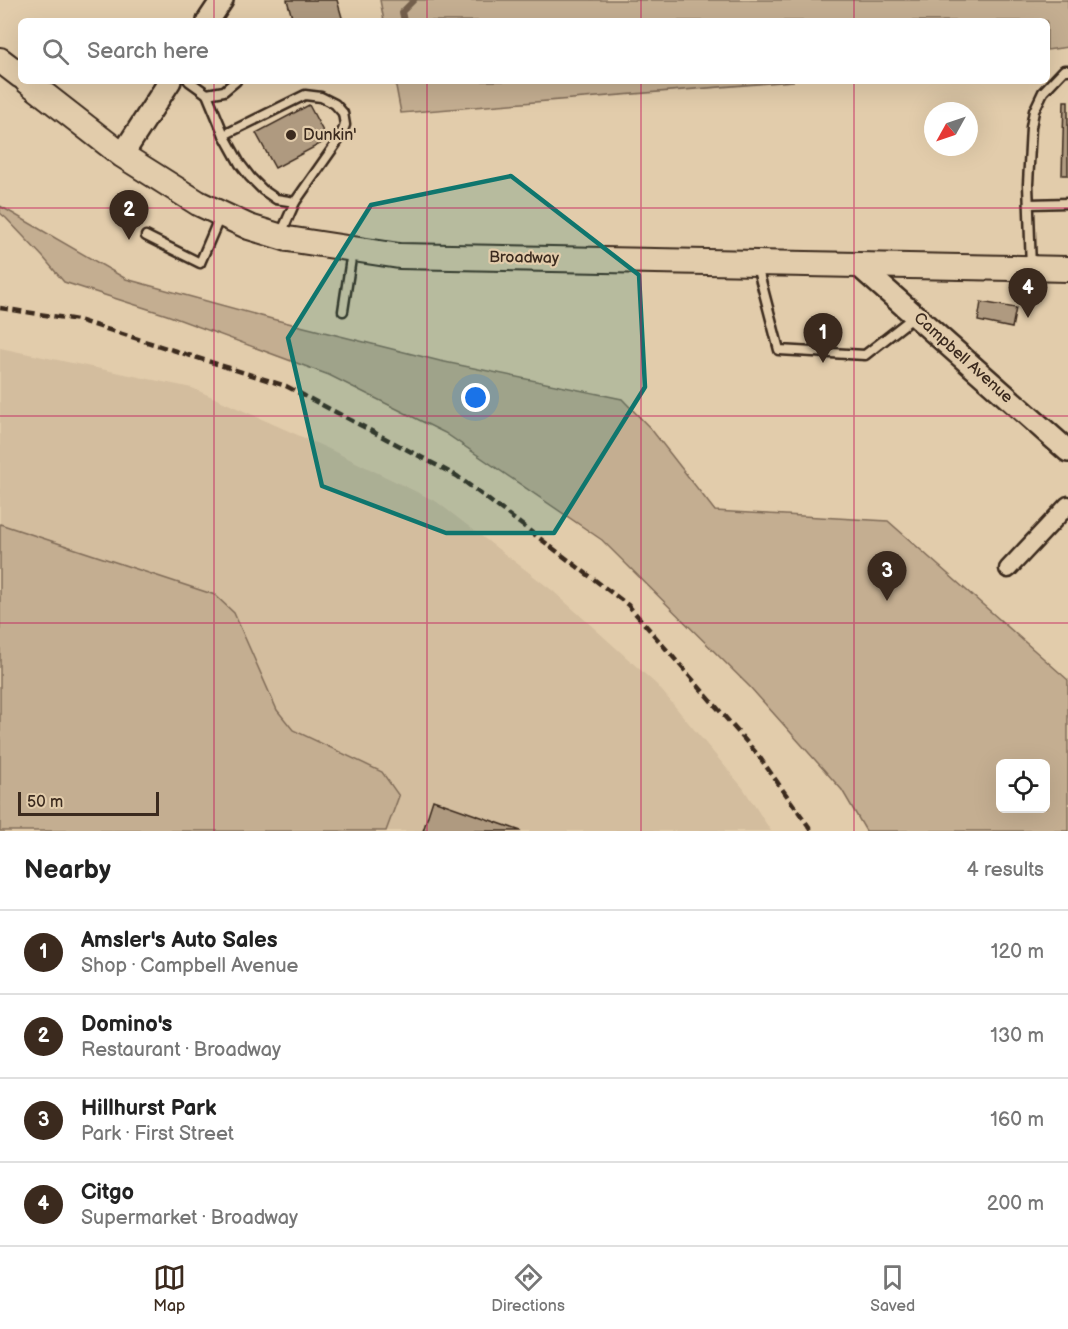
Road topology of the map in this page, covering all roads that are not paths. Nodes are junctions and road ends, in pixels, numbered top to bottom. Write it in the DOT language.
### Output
graph roads {
  1 [pos="0,60"];
  2 [pos="1068,70"];
  3 [pos="18,74"];
  4 [pos="31,84"];
  5 [pos="168,84"];
  6 [pos="193,84"];
  7 [pos="232,84"];
  8 [pos="207,94"];
  9 [pos="224,135"];
  10 [pos="122,155"];
  11 [pos="296,202"];
  12 [pos="1068,203"];
  13 [pos="1029,204"];
  14 [pos="221,214"];
  15 [pos="146,236"];
  16 [pos="280,236"];
  17 [pos="352,249"];
  18 [pos="756,263"];
  19 [pos="858,265"];
  20 [pos="1031,268"];
  21 [pos="1068,269"];
  22 [pos="343,310"];
  23 [pos="916,316"];
  24 [pos="1068,451"];
  25 [pos="1068,505"];
  26 [pos="1008,569"];
  1 -- 3 [label="main road"];
  2 -- 13 [label="lane"];
  4 -- 10 [label="main road, Broadway"];
  5 -- 10 [label="street"];
  6 -- 8 [label="lane"];
  7 -- 8 [label="lane"];
  8 -- 9 [label="lane"];
  9 -- 11 [label="lane"];
  9 -- 11 [label="lane"];
  10 -- 14 [label="main road, Broadway"];
  11 -- 16 [label="lane"];
  12 -- 13 [label="lane"];
  13 -- 20 [label="lane"];
  14 -- 15 [label="lane"];
  14 -- 16 [label="main road, Broadway"];
  16 -- 17 [label="main road, Broadway"];
  17 -- 18 [label="main road, Broadway"];
  17 -- 22 [label="lane"];
  18 -- 19 [label="main road, Broadway"];
  18 -- 23 [label="lane"];
  19 -- 20 [label="main road, Broadway"];
  19 -- 23 [label="street, Campbell Avenue"];
  20 -- 21 [label="main road, Broadway"];
  23 -- 24 [label="street, Campbell Avenue"];
  25 -- 26 [label="street"];
}
